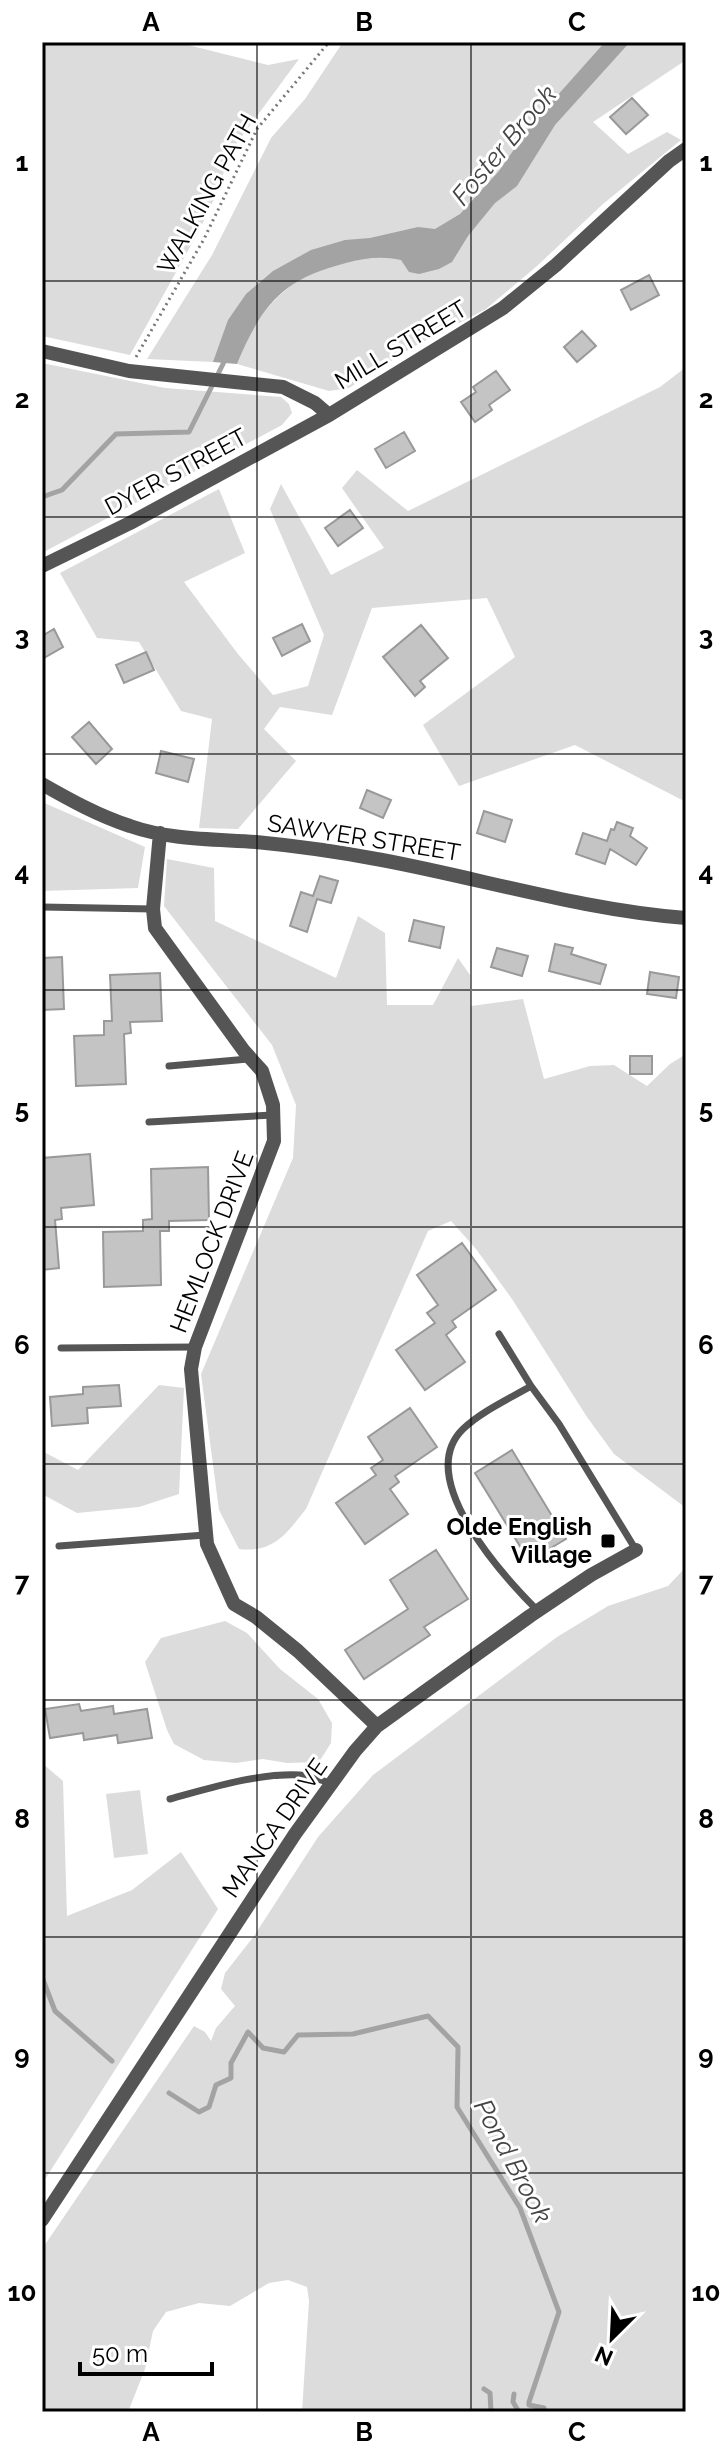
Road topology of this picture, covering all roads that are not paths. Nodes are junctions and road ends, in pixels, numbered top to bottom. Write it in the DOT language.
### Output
graph roads {
  1 [pos="686,149"];
  2 [pos="42,351"];
  3 [pos="329,415"];
  4 [pos="42,566"];
  5 [pos="42,784"];
  6 [pos="160,833"];
  7 [pos="42,907"];
  8 [pos="153,909"];
  9 [pos="686,918"];
  10 [pos="251,1059"];
  11 [pos="169,1066"];
  12 [pos="273,1115"];
  13 [pos="149,1122"];
  14 [pos="499,1334"];
  15 [pos="195,1347"];
  16 [pos="61,1348"];
  17 [pos="531,1386"];
  18 [pos="205,1535"];
  19 [pos="59,1546"];
  20 [pos="636,1550"];
  21 [pos="538,1611"];
  22 [pos="377,1726"];
  23 [pos="332,1783"];
  24 [pos="170,1799"];
  25 [pos="42,2220"];
  1 -- 3 [label="street, MILL STREET"];
  2 -- 3 [label="street, MILL STREET"];
  3 -- 4 [label="street, DYER STREET"];
  5 -- 6 [label="street, SAWYER STREET"];
  6 -- 8 [label="street, HEMLOCK DRIVE"];
  6 -- 9 [label="street, SAWYER STREET"];
  7 -- 8 [label="lane"];
  8 -- 10 [label="street, HEMLOCK DRIVE"];
  10 -- 11 [label="lane"];
  10 -- 12 [label="street, HEMLOCK DRIVE"];
  12 -- 13 [label="lane"];
  12 -- 15 [label="street, HEMLOCK DRIVE"];
  14 -- 17 [label="lane"];
  15 -- 16 [label="lane"];
  15 -- 18 [label="street, HEMLOCK DRIVE"];
  17 -- 20 [label="lane"];
  17 -- 21 [label="lane"];
  18 -- 19 [label="lane"];
  18 -- 22 [label="street, HEMLOCK DRIVE"];
  20 -- 21 [label="street, MANCA DRIVE"];
  21 -- 22 [label="street, MANCA DRIVE"];
  22 -- 23 [label="street, MANCA DRIVE"];
  23 -- 24 [label="lane"];
  23 -- 25 [label="street, MANCA DRIVE"];
}
